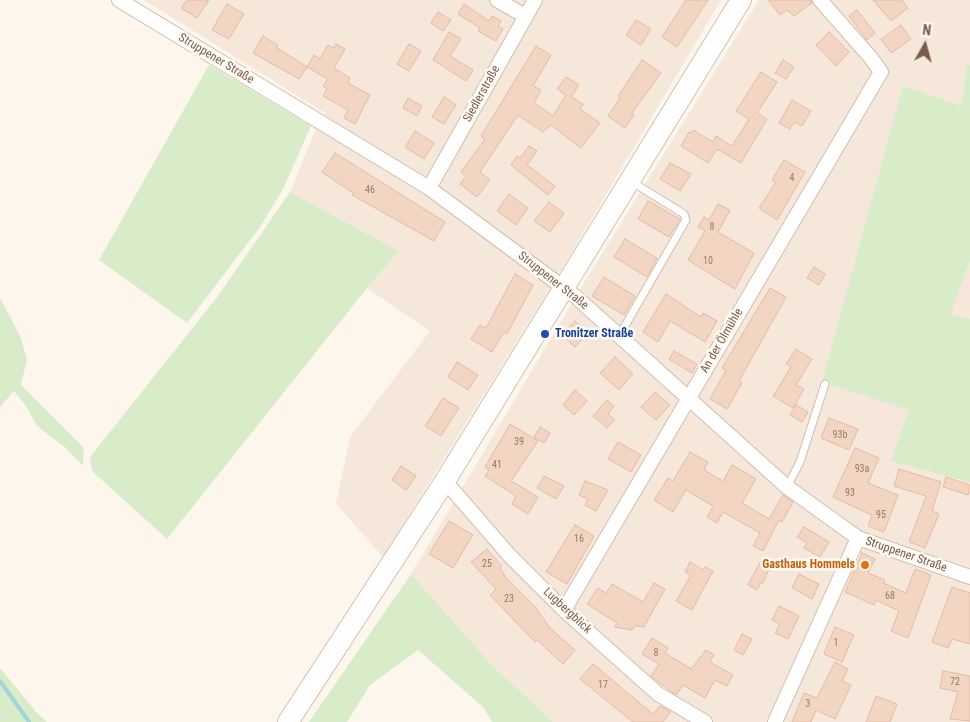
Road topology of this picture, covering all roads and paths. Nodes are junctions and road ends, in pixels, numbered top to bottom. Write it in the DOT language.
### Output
graph roads {
  1 [pos="120,0"];
  2 [pos="497,0"];
  3 [pos="535,0"];
  4 [pos="740,0"];
  5 [pos="820,0"];
  6 [pos="525,16"];
  7 [pos="630,181"];
  8 [pos="429,188"];
  9 [pos="565,288"];
  10 [pos="619,336"];
  11 [pos="825,384"];
  12 [pos="689,400"];
  13 [pos="445,482"];
  14 [pos="787,487"];
  15 [pos="858,538"];
  16 [pos="970,578"];
  17 [pos="564,610"];
  18 [pos="288,722"];
  19 [pos="705,722"];
  20 [pos="775,722"];
  1 -- 8 [label="street, Struppener Straße"];
  2 -- 6 [label="street"];
  3 -- 6 [label="street, Siedlerstraße"];
  4 -- 7 [label="street"];
  5 -- 12 [label="street, An der Ölmühle"];
  6 -- 8 [label="street, Siedlerstraße"];
  7 -- 9 [label="street"];
  7 -- 10 [label="lane"];
  8 -- 9 [label="street, Struppener Straße"];
  9 -- 10 [label="street, Struppener Straße"];
  9 -- 13 [label="street"];
  10 -- 12 [label="street, Struppener Straße"];
  11 -- 14 [label="lane"];
  12 -- 14 [label="street, Struppener Straße"];
  12 -- 17 [label="street, An der Ölmühle"];
  13 -- 17 [label="street, Lugbergblick"];
  13 -- 18 [label="street"];
  14 -- 15 [label="street, Struppener Straße"];
  15 -- 16 [label="street, Struppener Straße"];
  15 -- 20 [label="street"];
  17 -- 19 [label="street, Lugbergblick"];
}
